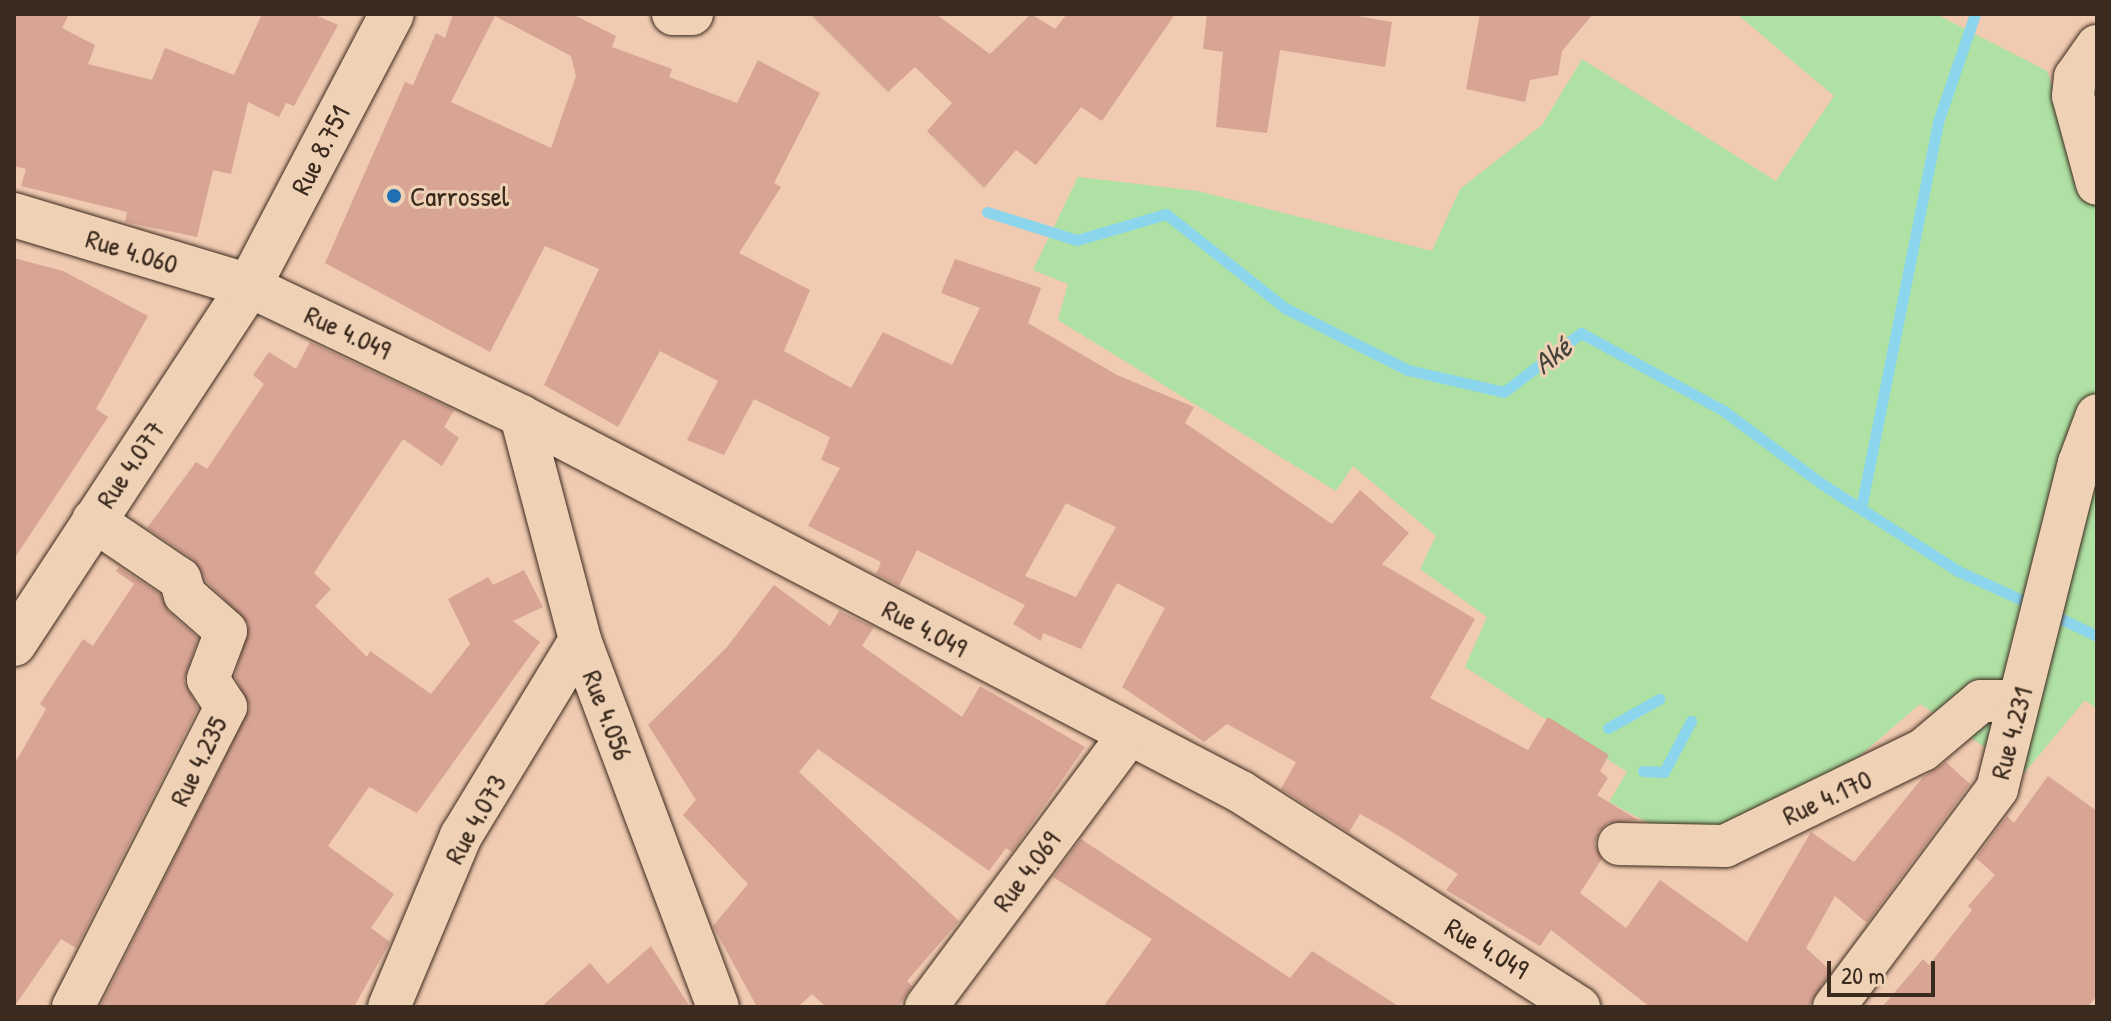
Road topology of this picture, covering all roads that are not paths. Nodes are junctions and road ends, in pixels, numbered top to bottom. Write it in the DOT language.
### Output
graph roads {
  1 [pos="392,14"];
  2 [pos="673,14"];
  3 [pos="692,14"];
  4 [pos="2097,46"];
  5 [pos="2097,184"];
  6 [pos="14,215"];
  7 [pos="249,286"];
  8 [pos="2097,415"];
  9 [pos="521,416"];
  10 [pos="93,520"];
  11 [pos="580,640"];
  12 [pos="14,644"];
  13 [pos="2017,701"];
  14 [pos="1127,737"];
  15 [pos="1619,844"];
  16 [pos="945,1000"];
  17 [pos="73,1007"];
  18 [pos="389,1007"];
  19 [pos="718,1007"];
  20 [pos="1579,1007"];
  21 [pos="1834,1007"];
  1 -- 7 [label="main road, Rue 8.751"];
  2 -- 3 [label="street"];
  4 -- 5 [label="street"];
  6 -- 7 [label="main road, Rue 4.060"];
  7 -- 9 [label="street, Rue 4.049"];
  7 -- 10 [label="main road, Rue 4.077"];
  8 -- 13 [label="street, Rue 4.231"];
  9 -- 11 [label="street, Rue 4.056"];
  9 -- 14 [label="street, Rue 4.049"];
  10 -- 12 [label="main road, Rue 4.077"];
  10 -- 17 [label="street, Rue 4.235"];
  11 -- 18 [label="street, Rue 4.073"];
  11 -- 19 [label="street, Rue 4.056"];
  13 -- 15 [label="street, Rue 4.170"];
  13 -- 21 [label="street, Rue 4.231"];
  14 -- 16 [label="street, Rue 4.069"];
  14 -- 20 [label="street, Rue 4.049"];
}
